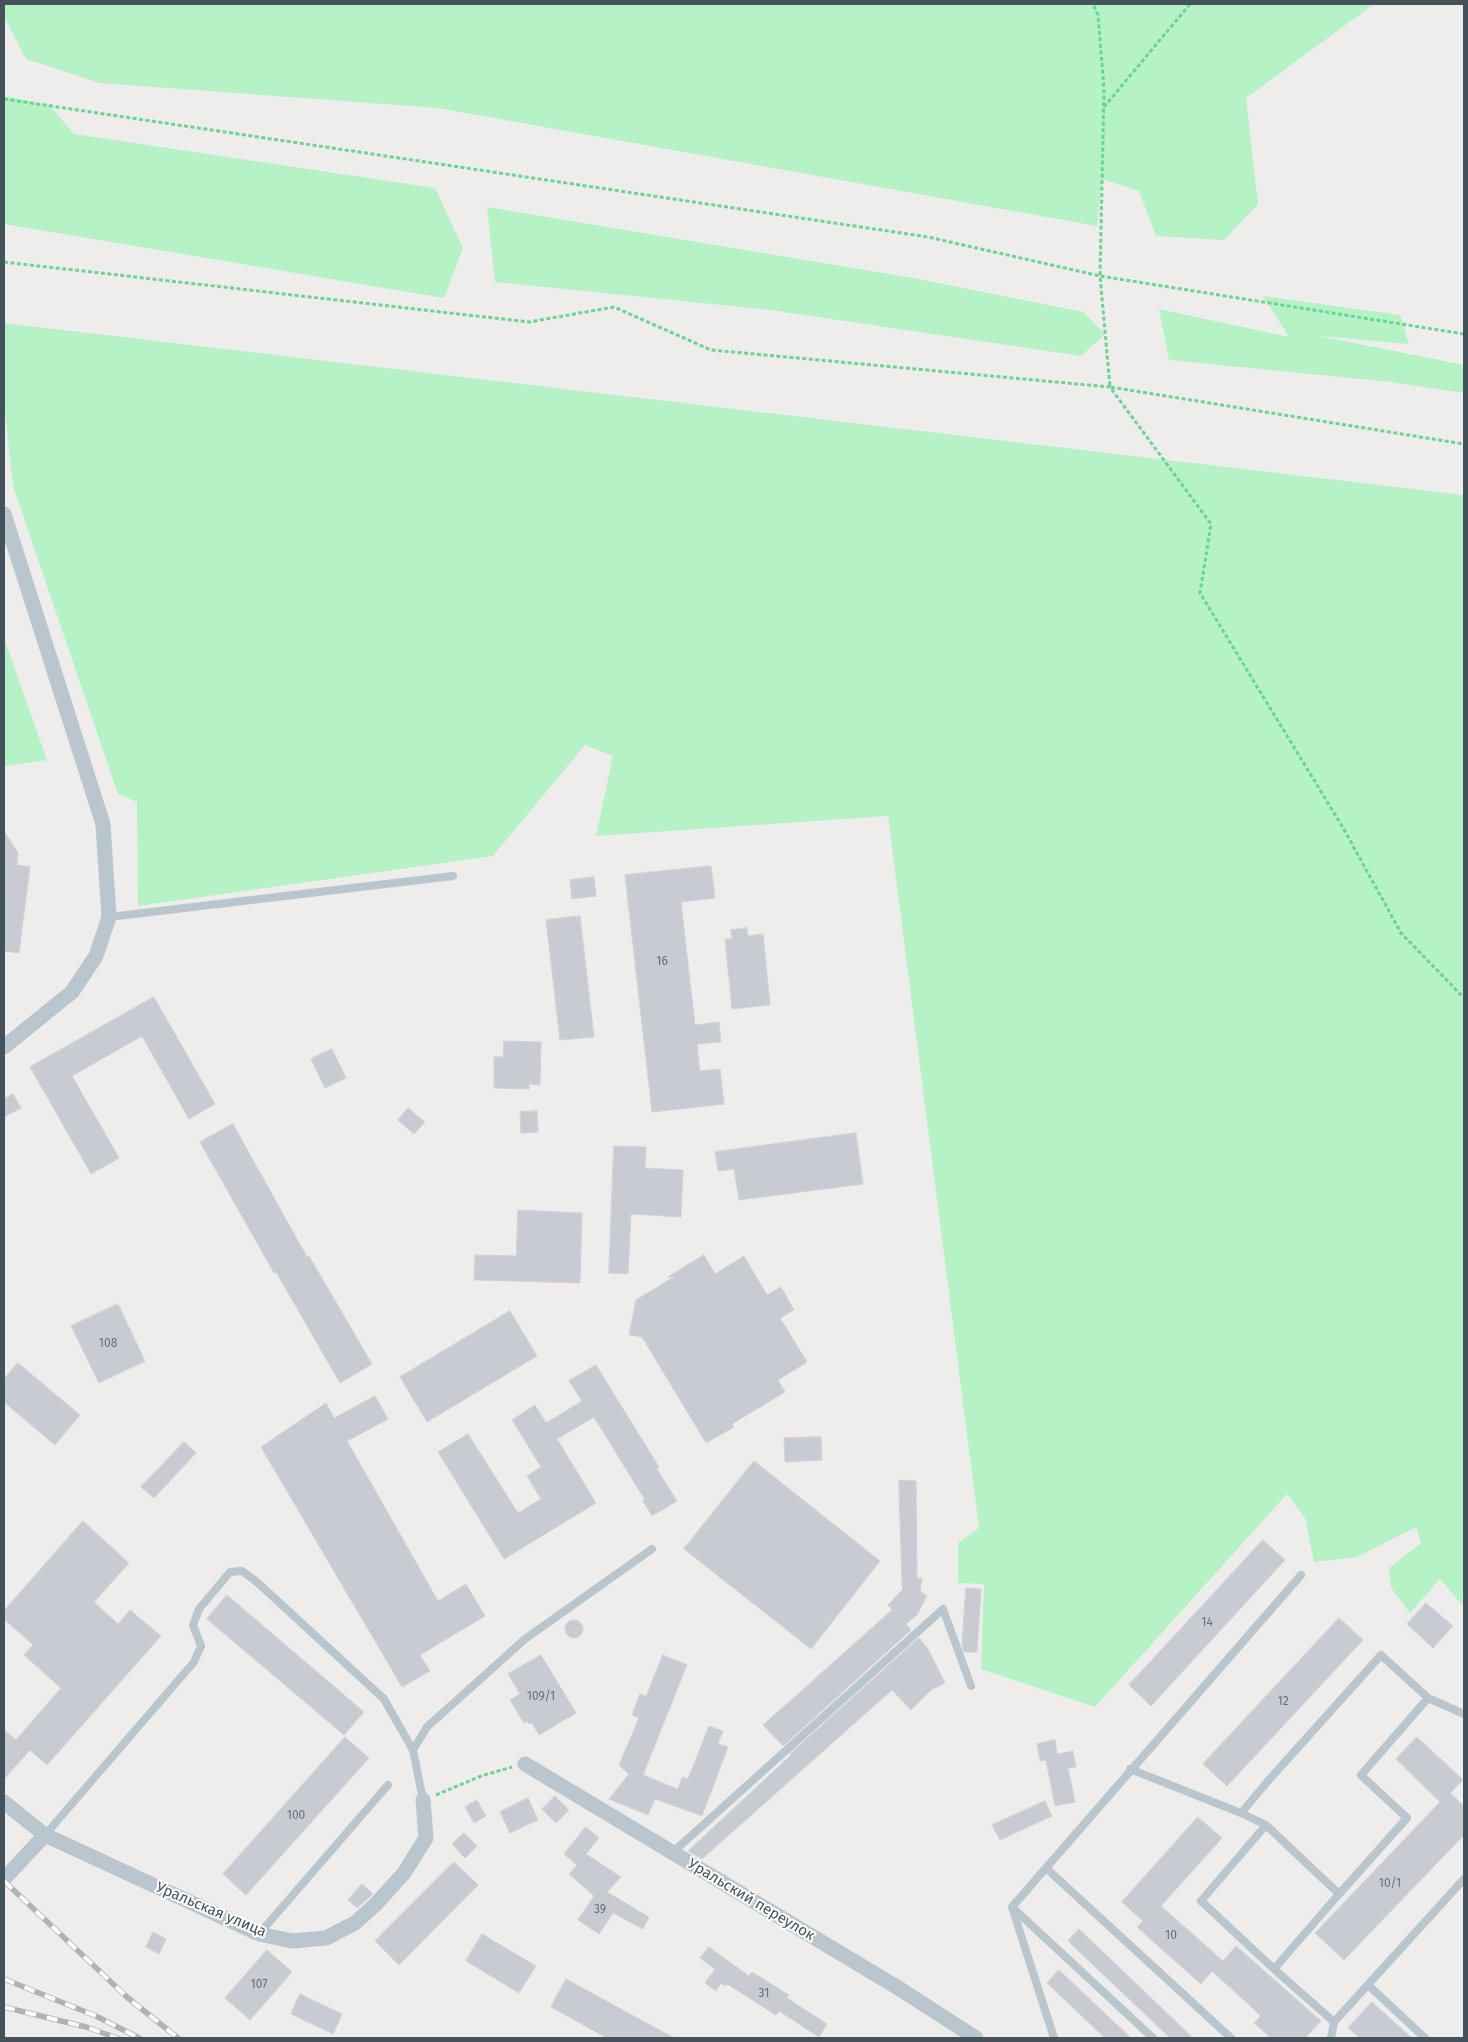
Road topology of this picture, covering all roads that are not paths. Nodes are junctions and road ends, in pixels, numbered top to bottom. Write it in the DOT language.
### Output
graph roads {
  1 [pos="4,514"];
  2 [pos="453,876"];
  3 [pos="109,917"];
  4 [pos="4,1047"];
  5 [pos="652,1549"];
  6 [pos="1301,1575"];
  7 [pos="971,1686"];
  8 [pos="1428,1698"];
  9 [pos="1464,1714"];
  10 [pos="413,1750"];
  11 [pos="525,1764"];
  12 [pos="1130,1769"];
  13 [pos="388,1785"];
  14 [pos="424,1800"];
  15 [pos="4,1802"];
  16 [pos="1241,1813"];
  17 [pos="1266,1825"];
  18 [pos="45,1835"];
  19 [pos="672,1853"];
  20 [pos="1046,1868"];
  21 [pos="4,1879"];
  22 [pos="1464,1879"];
  23 [pos="1339,1894"];
  24 [pos="1012,1907"];
  25 [pos="259,1934"];
  26 [pos="1274,1969"];
  27 [pos="1368,1985"];
  28 [pos="1334,2022"];
  29 [pos="976,2038"];
  30 [pos="1054,2038"];
  31 [pos="1154,2038"];
  32 [pos="1231,2038"];
  33 [pos="1331,2038"];
  34 [pos="1425,2038"];
  1 -- 3 [label="street"];
  2 -- 3 [label="lane"];
  3 -- 4 [label="street"];
  5 -- 10 [label="lane"];
  6 -- 12 [label="lane"];
  7 -- 19 [label="lane"];
  8 -- 9 [label="lane"];
  8 -- 16 [label="lane"];
  8 -- 23 [label="lane"];
  10 -- 14 [label="lane"];
  10 -- 18 [label="lane"];
  11 -- 19 [label="street, Уральский переулок"];
  12 -- 16 [label="lane"];
  12 -- 20 [label="lane"];
  13 -- 25 [label="lane"];
  14 -- 25 [label="street, Уральская улица"];
  15 -- 18 [label="street, Уральская улица"];
  16 -- 17 [label="lane"];
  17 -- 23 [label="lane"];
  17 -- 26 [label="lane"];
  18 -- 21 [label="street"];
  18 -- 25 [label="street, Уральская улица"];
  19 -- 29 [label="street, Уральский переулок"];
  20 -- 24 [label="lane"];
  20 -- 32 [label="lane"];
  22 -- 27 [label="lane"];
  23 -- 26 [label="lane"];
  24 -- 30 [label="lane"];
  24 -- 31 [label="lane"];
  26 -- 28 [label="lane"];
  27 -- 28 [label="lane"];
  27 -- 34 [label="lane"];
  28 -- 33 [label="lane"];
}
